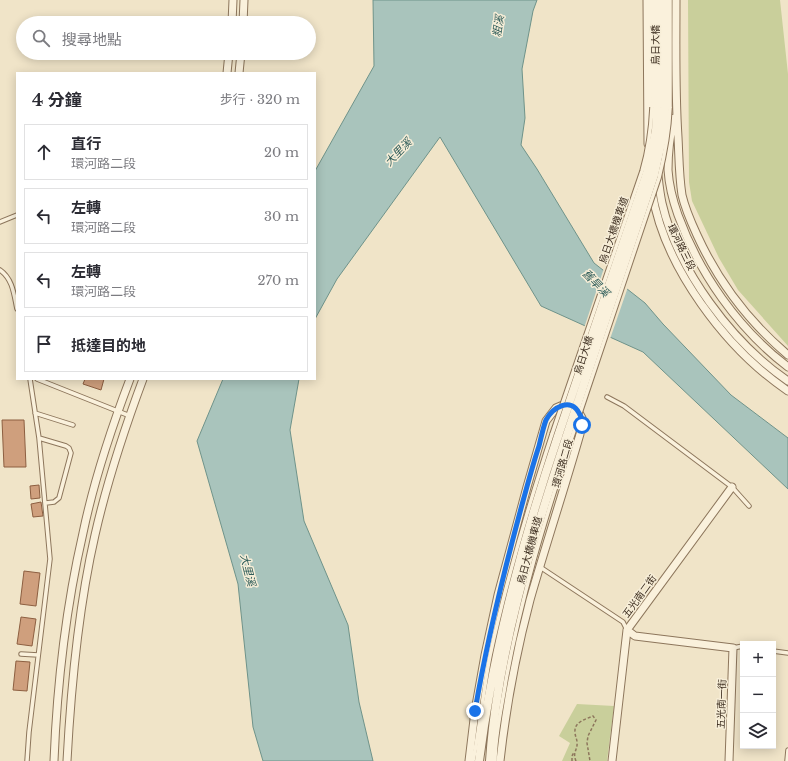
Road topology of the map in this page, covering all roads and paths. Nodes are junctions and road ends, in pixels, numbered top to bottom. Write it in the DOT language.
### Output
graph roads {
  1 [pos="233,0"];
  2 [pos="244,0"];
  3 [pos="647,0"];
  4 [pos="652,0"];
  5 [pos="657,0"];
  6 [pos="665,0"];
  7 [pos="670,0"];
  8 [pos="676,0"];
  9 [pos="232,16"];
  10 [pos="243,16"];
  11 [pos="228,60"];
  12 [pos="240,60"];
  13 [pos="226,72"];
  14 [pos="239,72"];
  15 [pos="676,108"];
  16 [pos="16,215"];
  17 [pos="0,222"];
  18 [pos="0,270"];
  19 [pos="16,285"];
  20 [pos="12,286"];
  21 [pos="16,304"];
  22 [pos="788,355"];
  23 [pos="788,366"];
  24 [pos="30,380"];
  25 [pos="40,380"];
  26 [pos="130,380"];
  27 [pos="144,380"];
  28 [pos="788,381"];
  29 [pos="788,391"];
  30 [pos="607,397"];
  31 [pos="118,411"];
  32 [pos="35,414"];
  33 [pos="130,416"];
  34 [pos="73,425"];
  35 [pos="38,438"];
  36 [pos="732,487"];
  37 [pos="543,493"];
  38 [pos="46,503"];
  39 [pos="749,506"];
  40 [pos="540,567"];
  41 [pos="627,630"];
  42 [pos="740,647"];
  43 [pos="734,648"];
  44 [pos="776,651"];
  45 [pos="788,653"];
  46 [pos="21,654"];
  47 [pos="38,655"];
  48 [pos="788,750"];
  49 [pos="574,752"];
  50 [pos="27,761"];
  51 [pos="54,761"];
  52 [pos="67,761"];
  53 [pos="469,761"];
  54 [pos="473,761"];
  55 [pos="479,761"];
  56 [pos="490,761"];
  57 [pos="495,761"];
  58 [pos="500,761"];
  59 [pos="572,761"];
  60 [pos="576,761"];
  61 [pos="590,761"];
  62 [pos="612,761"];
  63 [pos="729,761"];
  64 [pos="786,761"];
  1 -- 9 [label="street"];
  2 -- 10 [label="street"];
  3 -- 29 [label="street, 環河路三段"];
  4 -- 28 [label="street, 環河路三段"];
  4 -- 37 [label="lane, 烏日大橋機車道, bridge"];
  5 -- 37 [label="street, 烏日大橋, bridge"];
  6 -- 37 [label="street, 烏日大橋, bridge"];
  7 -- 37 [label="lane, 烏日大橋機車道, bridge"];
  8 -- 15 [label="street, 環河路三段"];
  11 -- 13 [label="street"];
  12 -- 14 [label="street"];
  15 -- 22 [label="street, 環河路三段"];
  15 -- 23 [label="street, 環河路三段"];
  16 -- 17 [label="lane"];
  18 -- 20 [label="lane"];
  19 -- 20 [label="lane"];
  20 -- 21 [label="lane"];
  24 -- 32 [label="lane"];
  25 -- 31 [label="lane"];
  26 -- 31 [label="street"];
  27 -- 33 [label="street"];
  30 -- 36 [label="lane"];
  31 -- 33 [label="lane"];
  31 -- 51 [label="street"];
  32 -- 34 [label="lane"];
  32 -- 35 [label="lane"];
  33 -- 52 [label="street"];
  35 -- 38 [label="lane"];
  35 -- 38 [label="lane"];
  36 -- 39 [label="lane"];
  36 -- 41 [label="street, 五光南二街"];
  37 -- 54 [label="lane, 烏日大橋機車道"];
  37 -- 55 [label="street, 烏日大橋"];
  37 -- 56 [label="street, 烏日大橋"];
  37 -- 57 [label="lane, 烏日大橋機車道"];
  38 -- 47 [label="lane"];
  40 -- 41 [label="lane"];
  40 -- 53 [label="street, 環河路二段"];
  40 -- 58 [label="street, 環河路二段"];
  41 -- 43 [label="street"];
  41 -- 62 [label="street, 五光南二街"];
  42 -- 43 [label="lane"];
  43 -- 63 [label="street, 五光南一街"];
  44 -- 45 [label="lane"];
  46 -- 47 [label="lane"];
  47 -- 50 [label="lane"];
  48 -- 64 [label="lane"];
  49 -- 59 [label="path"];
  49 -- 60 [label="path"];
  49 -- 61 [label="path"];
}
